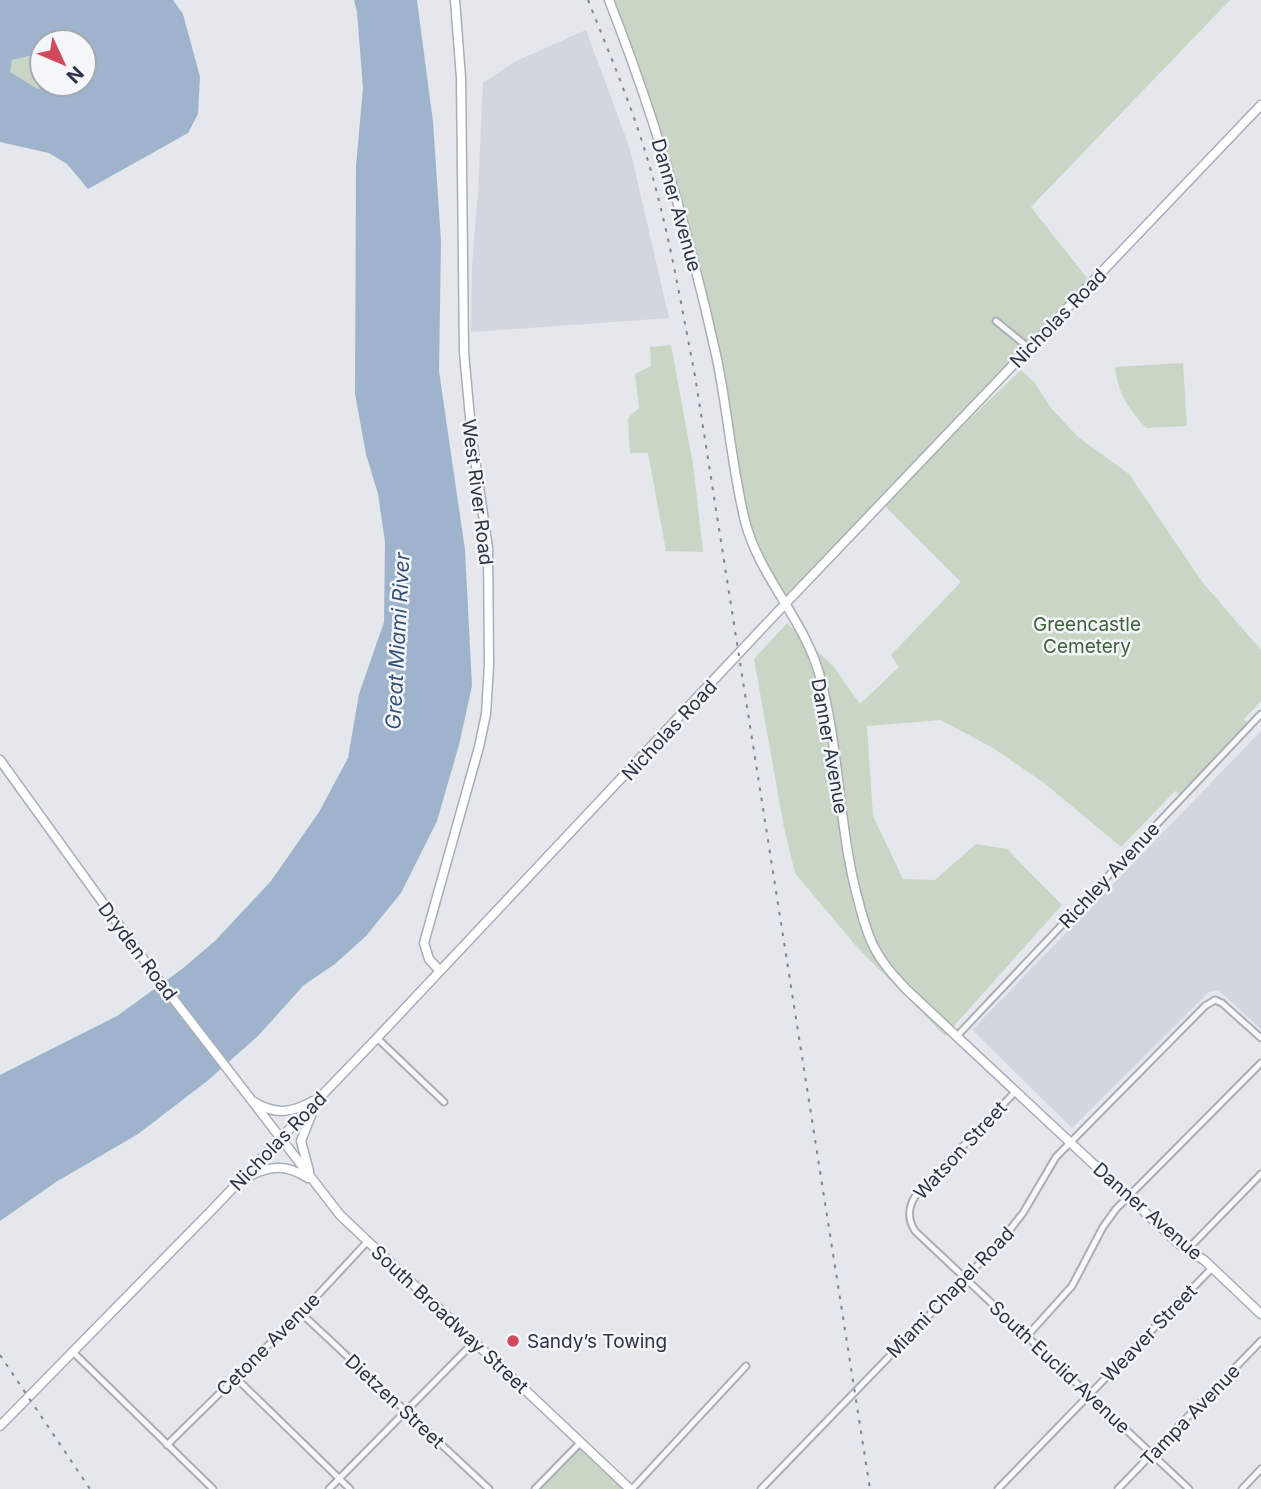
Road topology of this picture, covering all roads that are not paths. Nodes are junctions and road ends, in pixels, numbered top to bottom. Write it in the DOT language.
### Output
graph roads {
  1 [pos="455,0"];
  2 [pos="609,0"];
  3 [pos="1261,105"];
  4 [pos="996,321"];
  5 [pos="1030,348"];
  6 [pos="786,603"];
  7 [pos="1261,714"];
  8 [pos="0,760"];
  9 [pos="440,971"];
  10 [pos="957,1036"];
  11 [pos="377,1038"];
  12 [pos="1261,1038"];
  13 [pos="1261,1063"];
  14 [pos="1016,1091"];
  15 [pos="319,1098"];
  16 [pos="444,1102"];
  17 [pos="267,1114"];
  18 [pos="280,1139"];
  19 [pos="1071,1142"];
  20 [pos="1261,1174"];
  21 [pos="314,1181"];
  22 [pos="237,1184"];
  23 [pos="1128,1196"];
  24 [pos="909,1212"];
  25 [pos="368,1242"];
  26 [pos="1188,1249"];
  27 [pos="1212,1268"];
  28 [pos="965,1278"];
  29 [pos="301,1313"];
  30 [pos="1261,1314"];
  31 [pos="1027,1336"];
  32 [pos="1261,1341"];
  33 [pos="474,1342"];
  34 [pos="73,1352"];
  35 [pos="746,1366"];
  36 [pos="235,1377"];
  37 [pos="1088,1395"];
  38 [pos="406,1412"];
  39 [pos="0,1426"];
  40 [pos="581,1442"];
  41 [pos="167,1445"];
  42 [pos="1152,1454"];
  43 [pos="1261,1469"];
  44 [pos="340,1479"];
  45 [pos="213,1489"];
  46 [pos="329,1489"];
  47 [pos="350,1489"];
  48 [pos="489,1489"];
  49 [pos="535,1489"];
  50 [pos="631,1489"];
  51 [pos="761,1489"];
  52 [pos="998,1489"];
  53 [pos="1118,1489"];
  54 [pos="1189,1489"];
  55 [pos="1242,1489"];
  1 -- 9 [label="street, West River Road"];
  2 -- 6 [label="street, Danner Avenue"];
  3 -- 5 [label="street, Nicholas Road"];
  4 -- 5 [label="street"];
  5 -- 6 [label="street, Nicholas Road"];
  6 -- 9 [label="street, Nicholas Road"];
  6 -- 10 [label="street, Danner Avenue"];
  7 -- 10 [label="street, Richley Avenue"];
  8 -- 17 [label="street, Dryden Road"];
  9 -- 11 [label="street, Nicholas Road"];
  10 -- 14 [label="street, Danner Avenue"];
  11 -- 15 [label="street, Nicholas Road"];
  11 -- 16 [label="street"];
  12 -- 19 [label="street, Miami Chapel Road"];
  13 -- 23 [label="street"];
  14 -- 19 [label="street, Danner Avenue"];
  14 -- 24 [label="street, Watson Street"];
  15 -- 17 [label="street"];
  15 -- 18 [label="street, Nicholas Road"];
  15 -- 21 [label="street"];
  17 -- 18 [label="street, Dryden Road"];
  18 -- 21 [label="street, South Broadway Street"];
  18 -- 22 [label="street, Nicholas Road"];
  19 -- 23 [label="street, Danner Avenue"];
  19 -- 28 [label="street, Miami Chapel Road"];
  20 -- 26 [label="street"];
  21 -- 22 [label="street"];
  21 -- 25 [label="street, South Broadway Street"];
  22 -- 34 [label="street, Nicholas Road"];
  23 -- 26 [label="street, Danner Avenue"];
  23 -- 31 [label="street"];
  24 -- 28 [label="street, South Euclid Avenue"];
  25 -- 29 [label="street, Cetone Avenue"];
  25 -- 33 [label="street, South Broadway Street"];
  26 -- 27 [label="street, Danner Avenue"];
  27 -- 30 [label="street, Danner Avenue"];
  27 -- 37 [label="street, Weaver Street"];
  28 -- 31 [label="street, South Euclid Avenue"];
  28 -- 51 [label="street, Miami Chapel Road"];
  29 -- 36 [label="street, Cetone Avenue"];
  29 -- 38 [label="street, Dietzen Street"];
  31 -- 37 [label="street, South Euclid Avenue"];
  32 -- 42 [label="street, Tampa Avenue"];
  33 -- 38 [label="street"];
  33 -- 40 [label="street, South Broadway Street"];
  34 -- 39 [label="street, Nicholas Road"];
  34 -- 41 [label="street"];
  35 -- 50 [label="street"];
  36 -- 41 [label="street, Cetone Avenue"];
  36 -- 44 [label="street"];
  37 -- 42 [label="street, South Euclid Avenue"];
  37 -- 52 [label="street, Weaver Street"];
  38 -- 44 [label="street"];
  38 -- 48 [label="street, Dietzen Street"];
  40 -- 49 [label="street"];
  40 -- 50 [label="street, South Broadway Street"];
  41 -- 45 [label="street"];
  42 -- 53 [label="street, Tampa Avenue"];
  42 -- 54 [label="street, South Euclid Avenue"];
  43 -- 55 [label="street"];
  44 -- 46 [label="street"];
  44 -- 47 [label="street"];
}
